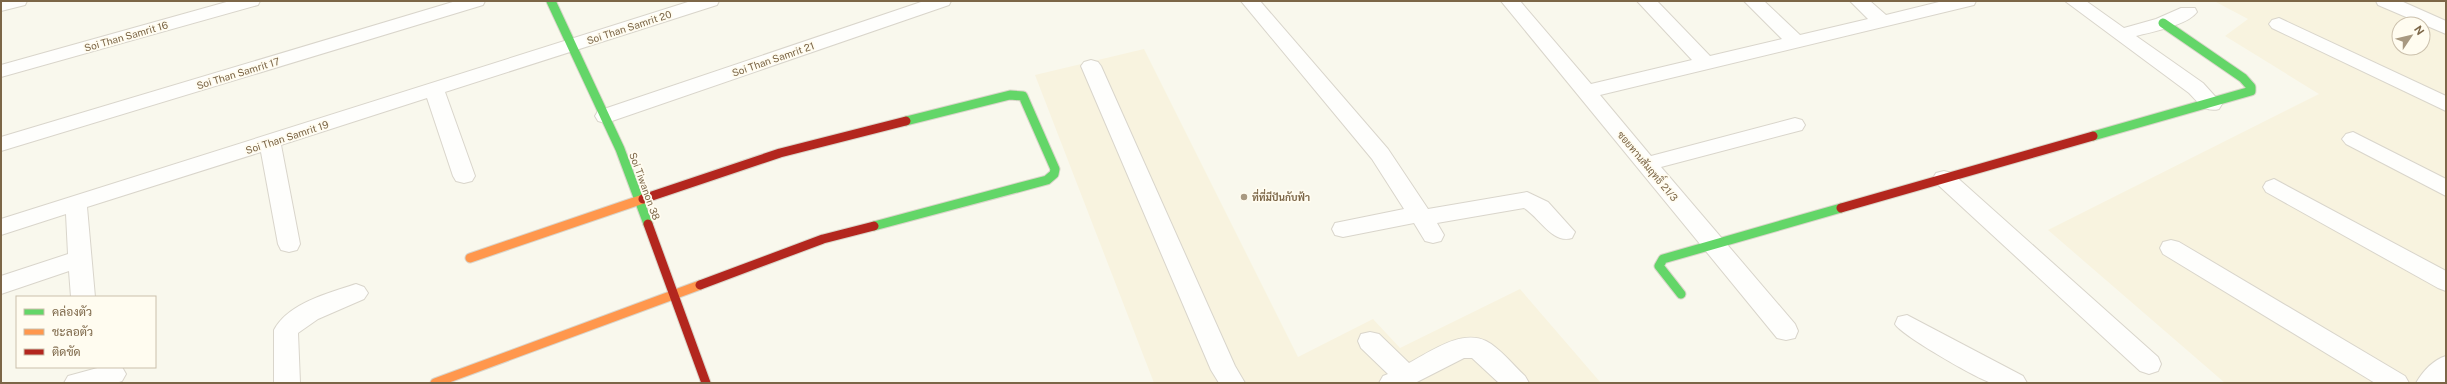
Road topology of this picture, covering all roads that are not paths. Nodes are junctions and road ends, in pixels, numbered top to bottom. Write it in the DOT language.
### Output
graph roads {
  1 [pos="18,1"];
  2 [pos="251,1"];
  3 [pos="476,1"];
  4 [pos="551,1"];
  5 [pos="710,1"];
  6 [pos="942,1"];
  7 [pos="1250,1"];
  8 [pos="1510,1"];
  9 [pos="1646,1"];
  10 [pos="1753,1"];
  11 [pos="1859,1"];
  12 [pos="1965,1"];
  13 [pos="2074,1"];
  14 [pos="2385,1"];
  15 [pos="1,6"];
  16 [pos="2188,12"];
  17 [pos="1882,21"];
  18 [pos="2163,23"];
  19 [pos="2279,24"];
  20 [pos="2446,28"];
  21 [pos="2122,34"];
  22 [pos="1796,42"];
  23 [pos="572,45"];
  24 [pos="1706,64"];
  25 [pos="1091,66"];
  26 [pos="1,71"];
  27 [pos="434,89"];
  28 [pos="1586,92"];
  29 [pos="2212,104"];
  30 [pos="2446,104"];
  31 [pos="605,116"];
  32 [pos="1795,124"];
  33 [pos="2353,139"];
  34 [pos="270,142"];
  35 [pos="1,144"];
  36 [pos="1647,164"];
  37 [pos="464,176"];
  38 [pos="1944,178"];
  39 [pos="2274,188"];
  40 [pos="2446,188"];
  41 [pos="640,202"];
  42 [pos="76,204"];
  43 [pos="1425,222"];
  44 [pos="1,227"];
  45 [pos="1343,229"];
  46 [pos="1564,232"];
  47 [pos="289,244"];
  48 [pos="1715,244"];
  49 [pos="2171,248"];
  50 [pos="470,258"];
  51 [pos="80,259"];
  52 [pos="2446,282"];
  53 [pos="1,285"];
  54 [pos="356,293"];
  55 [pos="673,293"];
  56 [pos="1681,294"];
  57 [pos="83,296"];
  58 [pos="1907,324"];
  59 [pos="1786,331"];
  60 [pos="1370,341"];
  61 [pos="2149,364"];
  62 [pos="2446,366"];
  63 [pos="74,368"];
  64 [pos="113,374"];
  65 [pos="1398,379"];
  66 [pos="66,383"];
  67 [pos="77,383"];
  68 [pos="287,383"];
  69 [pos="435,383"];
  70 [pos="706,383"];
  71 [pos="1232,383"];
  72 [pos="1516,383"];
  73 [pos="2014,383"];
  74 [pos="2396,383"];
  75 [pos="2429,383"];
  1 -- 15 [label="street"];
  2 -- 26 [label="street, Soi Than Samrit 16"];
  3 -- 35 [label="street, Soi Than Samrit 17"];
  4 -- 23 [label="street, Soi Tiwanon 38"];
  5 -- 23 [label="street, Soi Than Samrit 20"];
  6 -- 31 [label="street, Soi Than Samrit 21"];
  7 -- 43 [label="street"];
  8 -- 28 [label="street, ซอยทานสัมฤทธิ์ 21/3"];
  9 -- 24 [label="street"];
  10 -- 22 [label="street"];
  11 -- 17 [label="street"];
  12 -- 17 [label="street"];
  13 -- 21 [label="street"];
  14 -- 20 [label="street"];
  16 -- 18 [label="street"];
  17 -- 22 [label="street"];
  18 -- 21 [label="street"];
  18 -- 29 [label="street"];
  19 -- 30 [label="street"];
  21 -- 29 [label="street"];
  22 -- 24 [label="street"];
  23 -- 27 [label="street, Soi Than Samrit 19"];
  23 -- 31 [label="street, Soi Tiwanon 38"];
  24 -- 28 [label="street"];
  25 -- 71 [label="street"];
  27 -- 34 [label="street, Soi Than Samrit 19"];
  27 -- 37 [label="street"];
  28 -- 36 [label="street, ซอยทานสัมฤทธิ์ 21/3"];
  29 -- 38 [label="street"];
  31 -- 41 [label="street, Soi Tiwanon 38"];
  32 -- 36 [label="street"];
  33 -- 40 [label="street"];
  34 -- 42 [label="street, Soi Than Samrit 19"];
  34 -- 47 [label="street"];
  36 -- 48 [label="street, ซอยทานสัมฤทธิ์ 21/3"];
  38 -- 48 [label="street"];
  38 -- 61 [label="street"];
  39 -- 52 [label="street"];
  41 -- 50 [label="street"];
  41 -- 55 [label="street, Soi Tiwanon 38"];
  41 -- 55 [label="street"];
  42 -- 44 [label="street, Soi Than Samrit 19"];
  42 -- 51 [label="street"];
  43 -- 45 [label="street"];
  43 -- 46 [label="street"];
  48 -- 56 [label="street"];
  48 -- 59 [label="street, ซอยทานสัมฤทธิ์ 21/3"];
  49 -- 74 [label="street"];
  51 -- 53 [label="street"];
  51 -- 57 [label="street"];
  54 -- 68 [label="street"];
  55 -- 69 [label="street"];
  55 -- 70 [label="street, Soi Tiwanon 38"];
  58 -- 73 [label="street"];
  60 -- 65 [label="street"];
  62 -- 75 [label="street"];
  63 -- 66 [label="street"];
  64 -- 67 [label="street"];
  65 -- 72 [label="street"];
}
